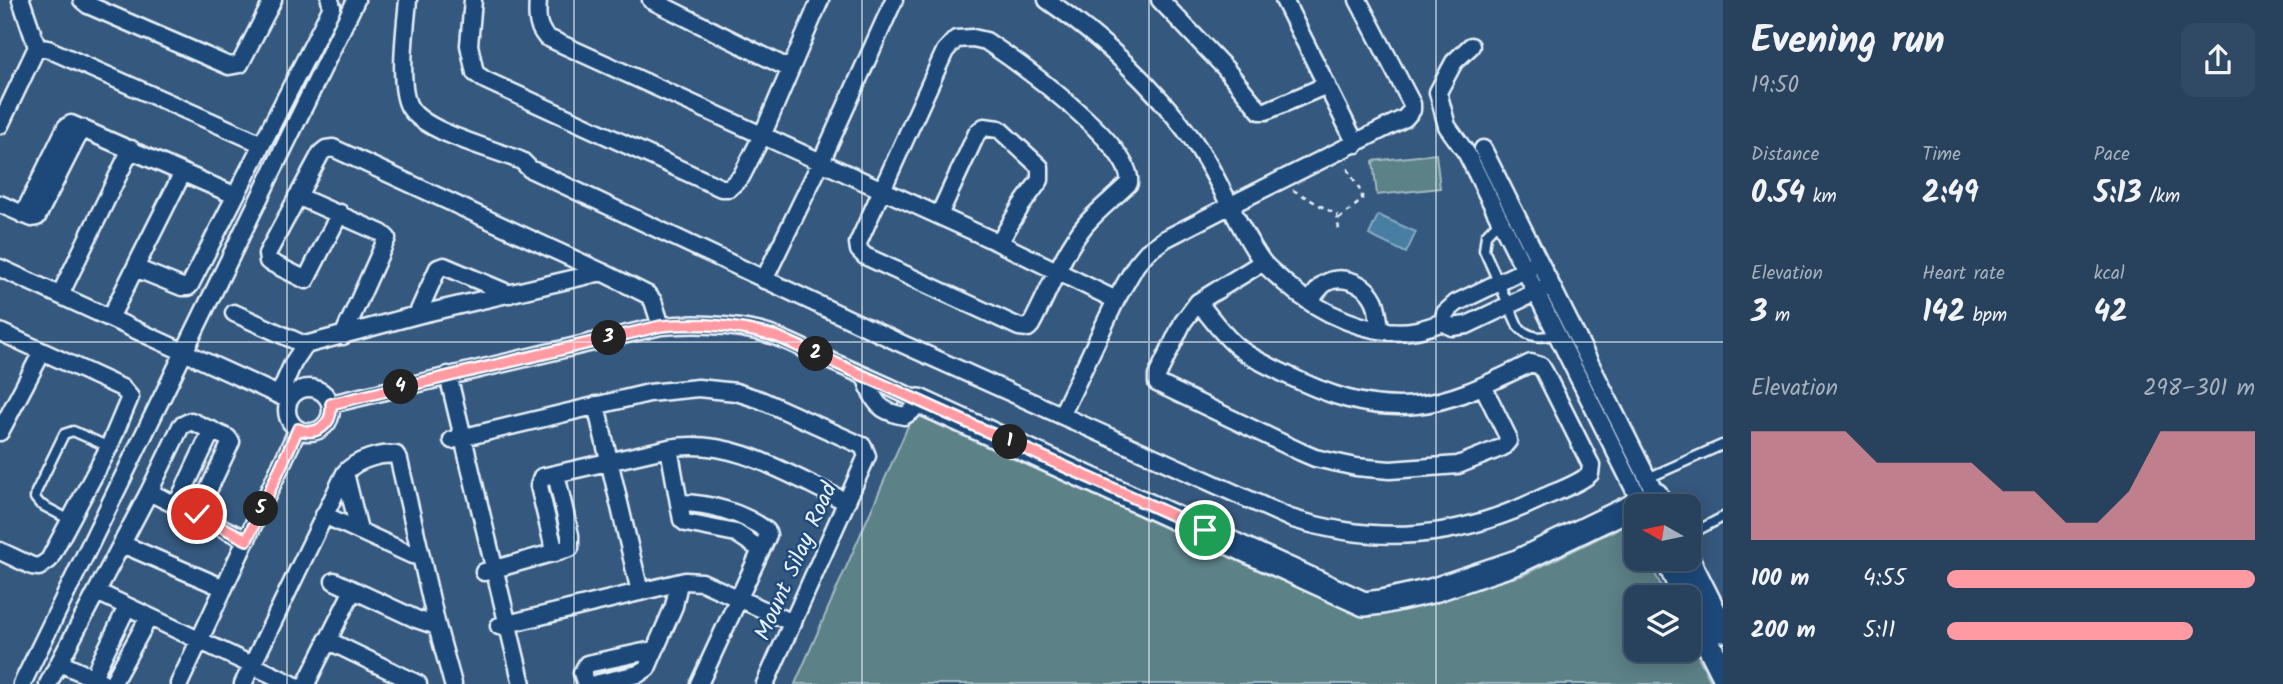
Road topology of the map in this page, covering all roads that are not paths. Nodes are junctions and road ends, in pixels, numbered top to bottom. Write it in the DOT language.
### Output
graph roads {
  1 [pos="21,0"];
  2 [pos="82,0"];
  3 [pos="273,0"];
  4 [pos="330,0"];
  5 [pos="356,0"];
  6 [pos="408,0"];
  7 [pos="473,0"];
  8 [pos="538,0"];
  9 [pos="651,0"];
  10 [pos="894,0"];
  11 [pos="1047,0"];
  12 [pos="1160,0"];
  13 [pos="1284,0"];
  14 [pos="1358,0"];
  15 [pos="813,2"];
  16 [pos="1471,46"];
  17 [pos="37,47"];
  18 [pos="790,69"];
  19 [pos="1327,85"];
  20 [pos="0,125"];
  21 [pos="762,136"];
  22 [pos="261,144"];
  23 [pos="1356,144"];
  24 [pos="131,149"];
  25 [pos="1483,149"];
  26 [pos="821,162"];
  27 [pos="183,174"];
  28 [pos="881,190"];
  29 [pos="234,195"];
  30 [pos="297,196"];
  31 [pos="0,204"];
  32 [pos="1231,205"];
  33 [pos="340,214"];
  34 [pos="939,215"];
  35 [pos="1500,220"];
  36 [pos="999,243"];
  37 [pos="1263,262"];
  38 [pos="1533,267"];
  39 [pos="0,268"];
  40 [pos="135,268"];
  41 [pos="1058,270"];
  42 [pos="602,272"];
  43 [pos="764,280"];
  44 [pos="1500,282"];
  45 [pos="1544,288"];
  46 [pos="510,294"];
  47 [pos="60,295"];
  48 [pos="1116,300"];
  49 [pos="1309,301"];
  50 [pos="1198,302"];
  51 [pos="1509,305"];
  52 [pos="234,313"];
  53 [pos="417,315"];
  54 [pos="110,318"];
  55 [pos="1443,322"];
  56 [pos="661,326"];
  57 [pos="1381,329"];
  58 [pos="0,332"];
  59 [pos="1557,334"];
  60 [pos="343,336"];
  61 [pos="305,345"];
  62 [pos="42,352"];
  63 [pos="185,354"];
  64 [pos="865,376"];
  65 [pos="443,377"];
  66 [pos="1483,386"];
  67 [pos="284,398"];
  68 [pos="919,401"];
  69 [pos="331,404"];
  70 [pos="596,405"];
  71 [pos="1062,414"];
  72 [pos="298,429"];
  73 [pos="212,430"];
  74 [pos="0,432"];
  75 [pos="458,438"];
  76 [pos="1722,444"];
  77 [pos="109,447"];
  78 [pos="669,448"];
  79 [pos="609,460"];
  80 [pos="345,473"];
  81 [pos="149,492"];
  82 [pos="1648,494"];
  83 [pos="1648,494"];
  84 [pos="1655,494"];
  85 [pos="845,501"];
  86 [pos="177,505"];
  87 [pos="1624,511"];
  88 [pos="197,514"];
  89 [pos="324,515"];
  90 [pos="1723,517"];
  91 [pos="70,520"];
  92 [pos="1701,529"];
  93 [pos="359,530"];
  94 [pos="247,540"];
  95 [pos="122,544"];
  96 [pos="0,551"];
  97 [pos="421,557"];
  98 [pos="1694,571"];
  99 [pos="489,572"];
  100 [pos="334,581"];
  101 [pos="679,583"];
  102 [pos="224,588"];
  103 [pos="353,590"];
  104 [pos="97,592"];
  105 [pos="640,592"];
  106 [pos="738,599"];
  107 [pos="127,607"];
  108 [pos="149,617"];
  109 [pos="793,623"];
  110 [pos="503,625"];
  111 [pos="437,626"];
  112 [pos="1701,629"];
  113 [pos="1723,629"];
  114 [pos="200,640"];
  115 [pos="327,640"];
  116 [pos="653,650"];
  117 [pos="60,663"];
  118 [pos="251,666"];
  119 [pos="1723,673"];
  120 [pos="99,681"];
  121 [pos="22,684"];
  122 [pos="48,684"];
  123 [pos="112,684"];
  124 [pos="178,684"];
  125 [pos="243,684"];
  126 [pos="292,684"];
  127 [pos="306,684"];
  128 [pos="418,684"];
  129 [pos="453,684"];
  130 [pos="513,684"];
  131 [pos="522,684"];
  132 [pos="586,684"];
  133 [pos="595,684"];
  134 [pos="699,684"];
  135 [pos="765,684"];
  1 -- 17 [label="street"];
  2 -- 3 [label="street"];
  4 -- 22 [label="street"];
  5 -- 63 [label="street"];
  6 -- 43 [label="street"];
  7 -- 21 [label="street"];
  8 -- 21 [label="street"];
  9 -- 18 [label="street"];
  10 -- 26 [label="street"];
  11 -- 32 [label="street"];
  12 -- 19 [label="street"];
  13 -- 19 [label="street"];
  14 -- 23 [label="street"];
  15 -- 18 [label="street"];
  16 -- 35 [label="street"];
  17 -- 20 [label="street"];
  17 -- 22 [label="street"];
  18 -- 21 [label="street"];
  19 -- 23 [label="street"];
  21 -- 26 [label="street"];
  22 -- 29 [label="street"];
  23 -- 32 [label="street"];
  24 -- 27 [label="street"];
  24 -- 31 [label="street"];
  24 -- 47 [label="street"];
  25 -- 38 [label="street"];
  26 -- 28 [label="street"];
  26 -- 43 [label="street"];
  27 -- 29 [label="street"];
  27 -- 40 [label="street"];
  28 -- 34 [label="street"];
  28 -- 41 [label="street"];
  28 -- 41 [label="street"];
  29 -- 40 [label="street"];
  30 -- 33 [label="street"];
  30 -- 33 [label="street"];
  30 -- 42 [label="street"];
  32 -- 37 [label="street"];
  32 -- 48 [label="street"];
  33 -- 60 [label="street"];
  34 -- 36 [label="street"];
  34 -- 36 [label="street"];
  35 -- 38 [label="street"];
  35 -- 44 [label="lane"];
  36 -- 41 [label="street"];
  37 -- 49 [label="street"];
  37 -- 50 [label="street"];
  38 -- 44 [label="street"];
  38 -- 45 [label="street"];
  39 -- 47 [label="street"];
  40 -- 54 [label="street"];
  41 -- 48 [label="street"];
  42 -- 46 [label="street"];
  42 -- 56 [label="street"];
  43 -- 71 [label="street"];
  44 -- 51 [label="lane"];
  44 -- 55 [label="street"];
  45 -- 51 [label="street"];
  45 -- 59 [label="street"];
  45 -- 82 [label="street"];
  46 -- 53 [label="street"];
  46 -- 53 [label="street"];
  47 -- 54 [label="street"];
  48 -- 71 [label="street"];
  49 -- 57 [label="street"];
  49 -- 57 [label="street"];
  50 -- 66 [label="street"];
  50 -- 66 [label="street"];
  51 -- 55 [label="street"];
  51 -- 59 [label="lane"];
  52 -- 61 [label="street"];
  53 -- 60 [label="street"];
  54 -- 63 [label="street"];
  55 -- 57 [label="street"];
  56 -- 64 [label="street"];
  56 -- 65 [label="street"];
  58 -- 62 [label="street"];
  59 -- 83 [label="street"];
  60 -- 61 [label="street"];
  61 -- 67 [label="street"];
  62 -- 74 [label="street"];
  62 -- 77 [label="street"];
  63 -- 67 [label="street"];
  63 -- 121 [label="street"];
  64 -- 68 [label="street"];
  64 -- 68 [label="street"];
  65 -- 69 [label="street"];
  65 -- 75 [label="street"];
  66 -- 71 [label="street"];
  67 -- 69 [label="street"];
  67 -- 72 [label="street"];
  68 -- 87 [label="street"];
  69 -- 72 [label="street"];
  70 -- 75 [label="street"];
  70 -- 79 [label="street"];
  70 -- 85 [label="street, Mount Silay Road"];
  72 -- 94 [label="street"];
  73 -- 81 [label="street"];
  73 -- 86 [label="street"];
  73 -- 88 [label="street"];
  75 -- 99 [label="street"];
  76 -- 84 [label="lane"];
  77 -- 91 [label="street"];
  77 -- 91 [label="lane"];
  78 -- 79 [label="street"];
  78 -- 85 [label="street"];
  78 -- 106 [label="street"];
  79 -- 99 [label="street"];
  79 -- 105 [label="street"];
  80 -- 89 [label="street"];
  80 -- 93 [label="street"];
  80 -- 97 [label="street"];
  81 -- 86 [label="street"];
  81 -- 95 [label="street"];
  85 -- 109 [label="street, Mount Silay Road"];
  86 -- 88 [label="street"];
  88 -- 94 [label="street"];
  89 -- 93 [label="street"];
  89 -- 118 [label="street"];
  90 -- 92 [label="lane"];
  91 -- 96 [label="street"];
  93 -- 97 [label="street"];
  94 -- 102 [label="street"];
  95 -- 102 [label="street"];
  95 -- 104 [label="street"];
  97 -- 111 [label="street"];
  98 -- 113 [label="street"];
  99 -- 110 [label="street"];
  100 -- 103 [label="street"];
  101 -- 105 [label="street"];
  101 -- 106 [label="street"];
  101 -- 116 [label="street"];
  102 -- 114 [label="street"];
  103 -- 111 [label="street"];
  103 -- 115 [label="street"];
  104 -- 107 [label="street"];
  104 -- 117 [label="street"];
  105 -- 110 [label="street"];
  106 -- 109 [label="street"];
  106 -- 134 [label="street"];
  107 -- 108 [label="street"];
  107 -- 120 [label="street"];
  108 -- 114 [label="street"];
  108 -- 123 [label="street"];
  109 -- 135 [label="street, Mount Silay Road"];
  110 -- 130 [label="street"];
  110 -- 131 [label="street"];
  111 -- 129 [label="street"];
  112 -- 119 [label="street"];
  114 -- 118 [label="street"];
  114 -- 124 [label="street"];
  115 -- 127 [label="street"];
  115 -- 128 [label="street"];
  116 -- 132 [label="street"];
  116 -- 133 [label="street"];
  117 -- 120 [label="street"];
  117 -- 122 [label="street"];
  118 -- 125 [label="street"];
  118 -- 126 [label="street"];
}
